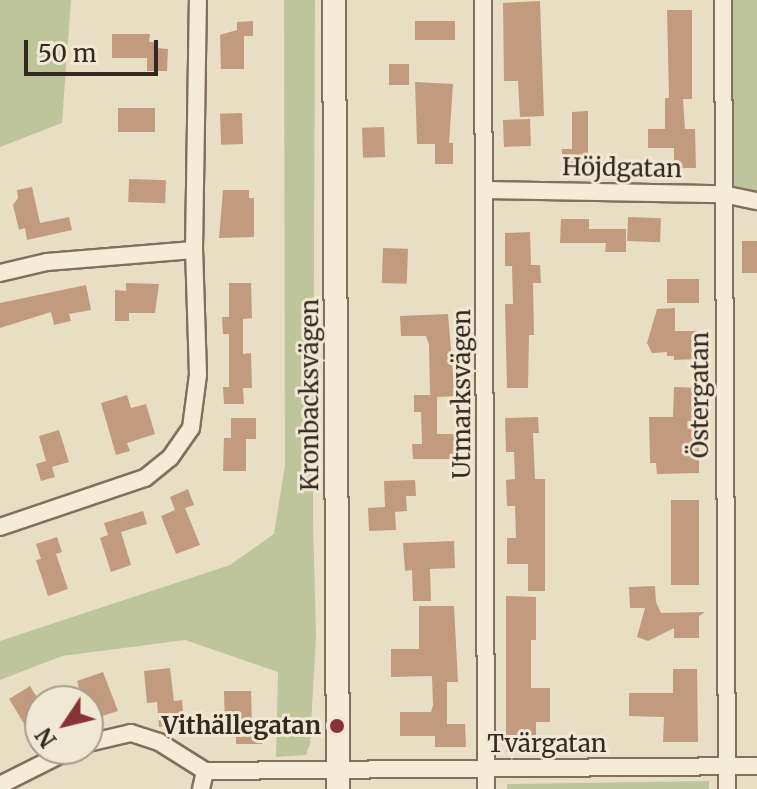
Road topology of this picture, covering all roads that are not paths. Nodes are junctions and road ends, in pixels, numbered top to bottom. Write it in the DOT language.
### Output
graph roads {
  1 [pos="198,0"];
  2 [pos="334,0"];
  3 [pos="483,0"];
  4 [pos="723,0"];
  5 [pos="485,190"];
  6 [pos="723,194"];
  7 [pos="757,201"];
  8 [pos="194,250"];
  9 [pos="0,273"];
  10 [pos="0,527"];
  11 [pos="104,739"];
  12 [pos="40,765"];
  13 [pos="727,766"];
  14 [pos="757,766"];
  15 [pos="485,768"];
  16 [pos="205,771"];
  17 [pos="337,780"];
  18 [pos="0,785"];
  19 [pos="201,789"];
  20 [pos="486,789"];
  21 [pos="727,789"];
  1 -- 8 [label="street"];
  2 -- 17 [label="street, Kronbacksvägen"];
  3 -- 5 [label="street, Utmarksvägen"];
  4 -- 6 [label="street, Östergatan"];
  5 -- 6 [label="street, Höjdgatan"];
  5 -- 15 [label="street, Utmarksvägen"];
  6 -- 7 [label="street, Höjdgatan"];
  6 -- 13 [label="street, Östergatan"];
  8 -- 9 [label="street"];
  8 -- 10 [label="street"];
  11 -- 16 [label="street"];
  12 -- 18 [label="street"];
  13 -- 14 [label="street, Tvärgatan"];
  13 -- 15 [label="street, Tvärgatan"];
  13 -- 21 [label="street, Östergatan"];
  15 -- 17 [label="street, Tvärgatan"];
  15 -- 20 [label="street, Utmarksvägen"];
  16 -- 17 [label="street"];
  16 -- 19 [label="street"];
}
